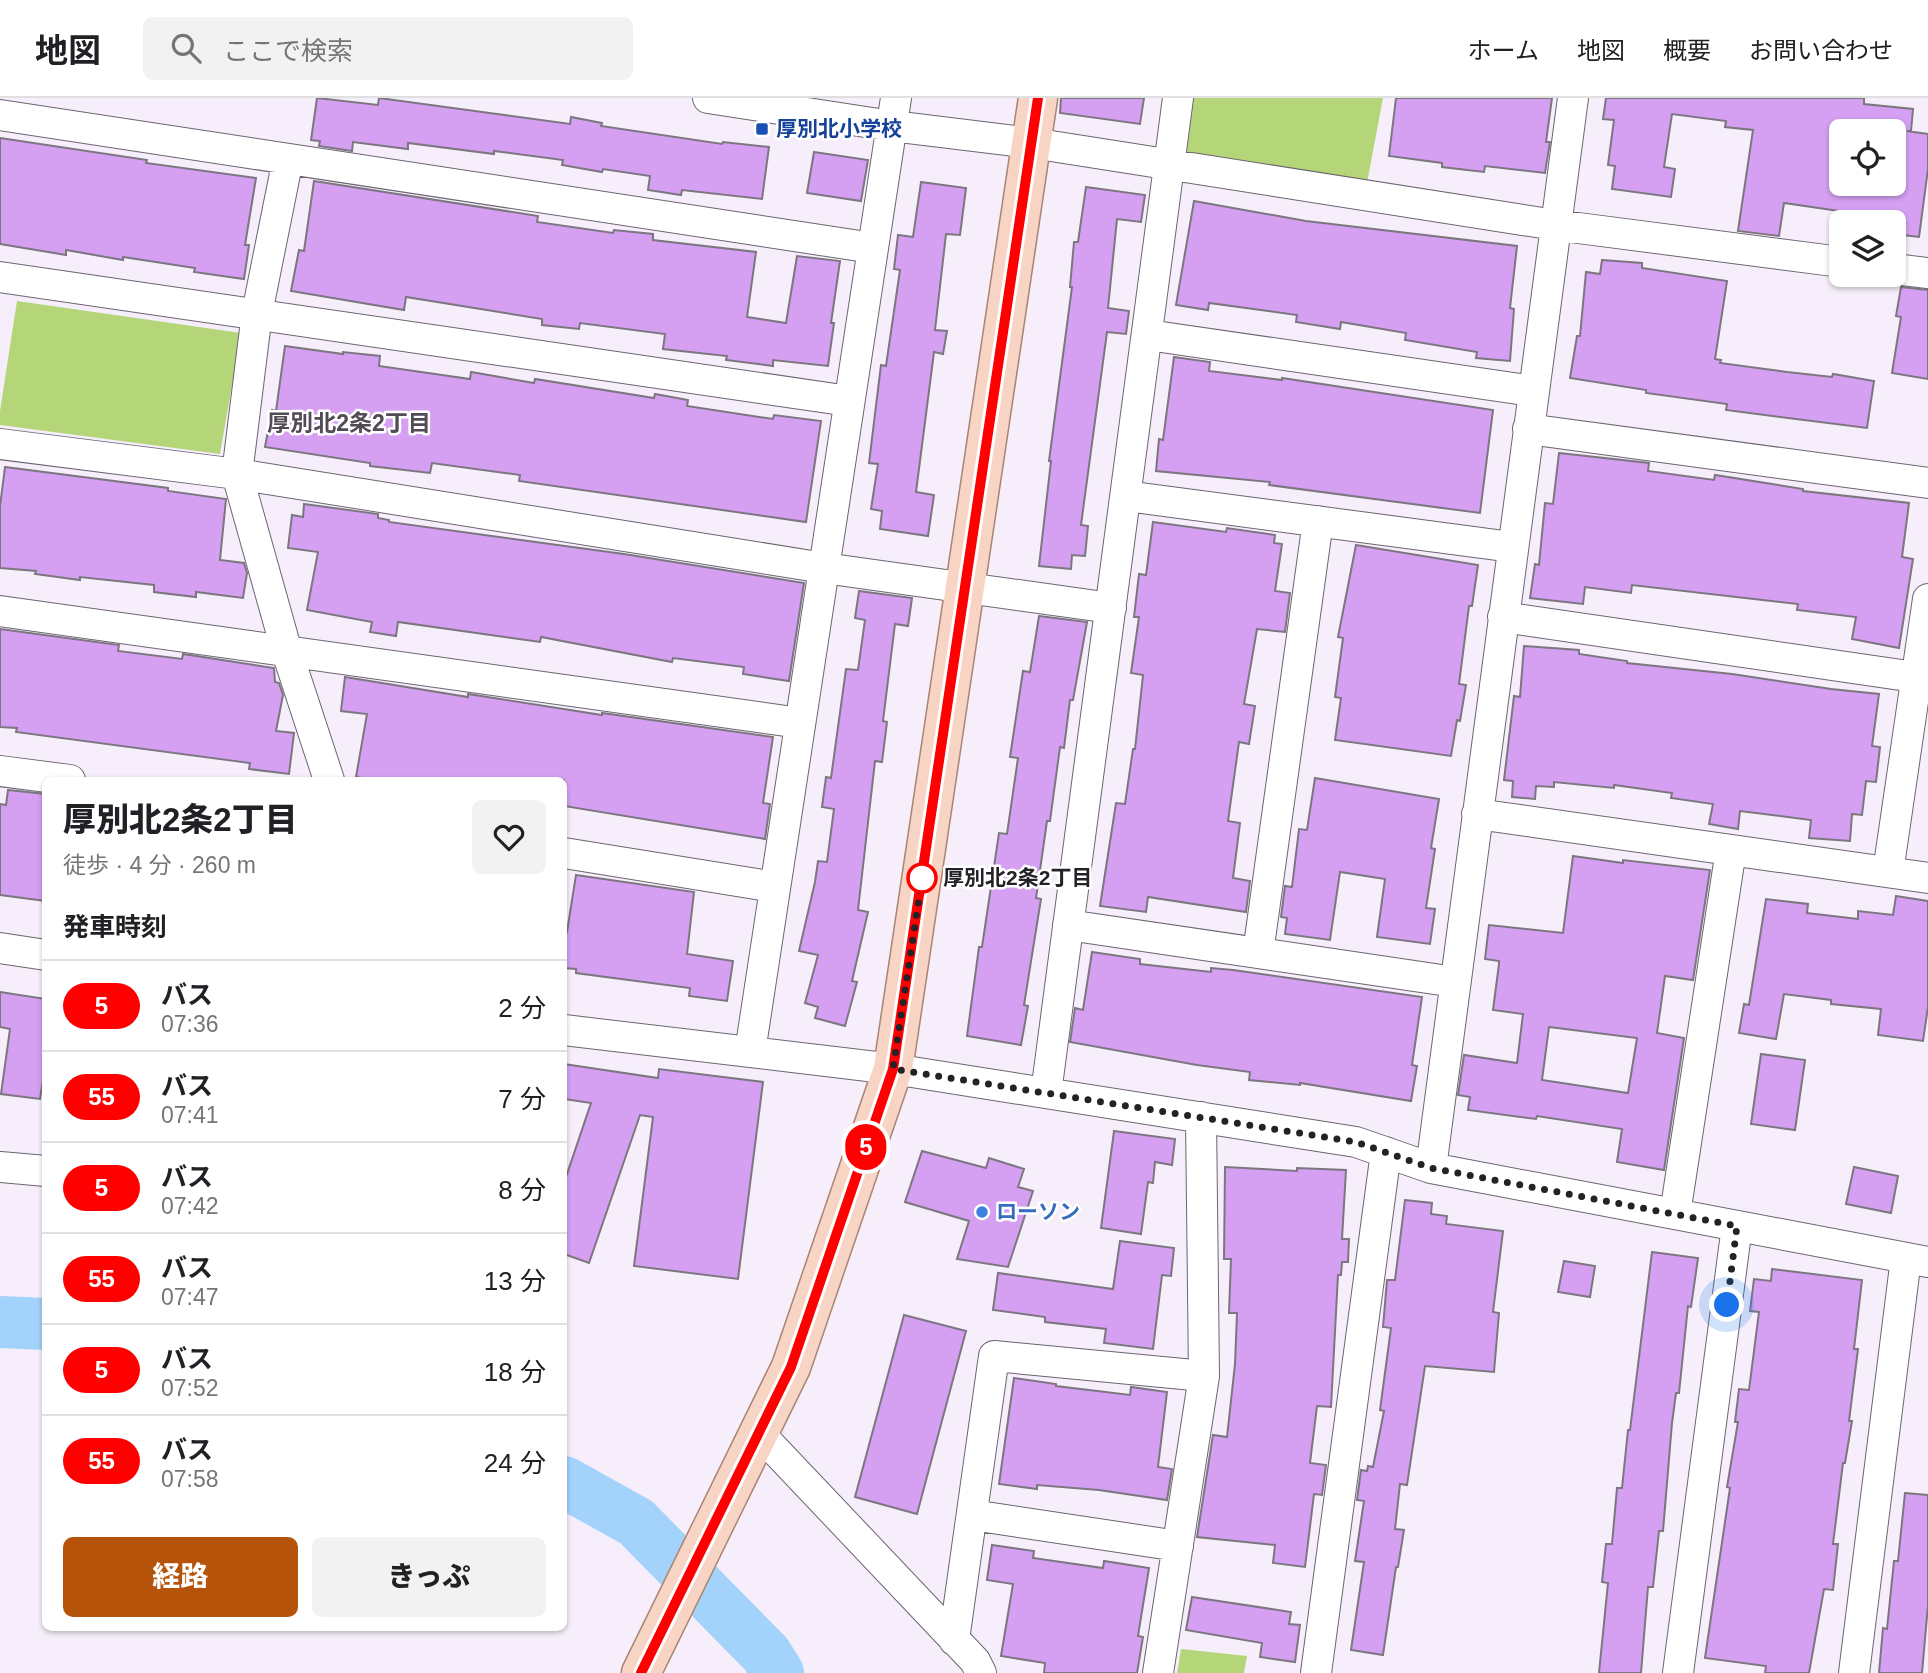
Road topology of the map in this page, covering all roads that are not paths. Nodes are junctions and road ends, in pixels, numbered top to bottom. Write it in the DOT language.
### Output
graph roads {
  1 [pos="710,98"];
  2 [pos="1038,98"];
  3 [pos="1178,98"];
  4 [pos="1573,98"];
  5 [pos="894,112"];
  6 [pos="0,115"];
  7 [pos="1032,143"];
  8 [pos="288,159"];
  9 [pos="1171,165"];
  10 [pos="1555,225"];
  11 [pos="873,248"];
  12 [pos="1829,260"];
  13 [pos="1906,270"];
  14 [pos="1928,273"];
  15 [pos="0,277"];
  16 [pos="257,313"];
  17 [pos="1148,335"];
  18 [pos="1533,391"];
  19 [pos="849,401"];
  20 [pos="1528,429"];
  21 [pos="0,444"];
  22 [pos="237,474"];
  23 [pos="1928,483"];
  24 [pos="1126,496"];
  25 [pos="1318,521"];
  26 [pos="1512,547"];
  27 [pos="824,568"];
  28 [pos="965,588"];
  29 [pos="1928,599"];
  30 [pos="1111,608"];
  31 [pos="0,611"];
  32 [pos="1503,617"];
  33 [pos="287,652"];
  34 [pos="1922,678"];
  35 [pos="800,723"];
  36 [pos="0,771"];
  37 [pos="46,777"];
  38 [pos="328,777"];
  39 [pos="1477,814"];
  40 [pos="1731,850"];
  41 [pos="567,853"];
  42 [pos="1888,872"];
  43 [pos="1928,878"];
  44 [pos="775,887"];
  45 [pos="1069,925"];
  46 [pos="0,947"];
  47 [pos="1258,953"];
  48 [pos="42,954"];
  49 [pos="1455,982"];
  50 [pos="567,1030"];
  51 [pos="750,1052"];
  52 [pos="893,1069"];
  53 [pos="1046,1093"];
  54 [pos="1201,1118"];
  55 [pos="1386,1152"];
  56 [pos="0,1167"];
  57 [pos="1431,1168"];
  58 [pos="42,1171"];
  59 [pos="1675,1214"];
  60 [pos="1737,1226"];
  61 [pos="1917,1260"];
  62 [pos="1204,1376"];
  63 [pos="759,1433"];
  64 [pos="972,1515"];
  65 [pos="1178,1546"];
  66 [pos="954,1640"];
  67 [pos="641,1673"];
  68 [pos="981,1673"];
  69 [pos="1158,1673"];
  70 [pos="1316,1673"];
  71 [pos="1678,1673"];
  72 [pos="1854,1673"];
  1 -- 5 [label="street"];
  2 -- 7 [label="main road"];
  3 -- 9 [label="street"];
  4 -- 10 [label="street"];
  5 -- 7 [label="street"];
  5 -- 11 [label="street"];
  6 -- 8 [label="street"];
  7 -- 9 [label="street"];
  7 -- 28 [label="main road"];
  8 -- 11 [label="street"];
  8 -- 16 [label="street"];
  9 -- 10 [label="street"];
  9 -- 17 [label="street"];
  10 -- 12 [label="street"];
  10 -- 18 [label="street"];
  11 -- 19 [label="street"];
  13 -- 14 [label="street"];
  15 -- 16 [label="street"];
  16 -- 19 [label="street"];
  16 -- 22 [label="street"];
  17 -- 18 [label="street"];
  17 -- 24 [label="street"];
  18 -- 20 [label="street"];
  19 -- 27 [label="street"];
  20 -- 23 [label="street"];
  20 -- 26 [label="street"];
  21 -- 22 [label="street"];
  22 -- 27 [label="street"];
  22 -- 33 [label="street"];
  24 -- 25 [label="street"];
  24 -- 30 [label="street"];
  25 -- 26 [label="street"];
  25 -- 47 [label="street"];
  26 -- 32 [label="street"];
  27 -- 28 [label="street"];
  27 -- 35 [label="street"];
  28 -- 30 [label="street"];
  28 -- 52 [label="main road"];
  29 -- 34 [label="street"];
  30 -- 45 [label="street"];
  31 -- 33 [label="street"];
  32 -- 34 [label="street"];
  32 -- 39 [label="street"];
  33 -- 35 [label="street"];
  33 -- 38 [label="street"];
  34 -- 42 [label="street"];
  35 -- 44 [label="street"];
  36 -- 37 [label="street"];
  39 -- 40 [label="street"];
  39 -- 49 [label="street"];
  40 -- 42 [label="street"];
  40 -- 59 [label="street"];
  41 -- 44 [label="street"];
  42 -- 43 [label="street"];
  44 -- 51 [label="street"];
  45 -- 47 [label="street"];
  45 -- 53 [label="street"];
  46 -- 48 [label="street"];
  47 -- 49 [label="street"];
  49 -- 57 [label="street"];
  50 -- 51 [label="street"];
  51 -- 52 [label="street"];
  52 -- 53 [label="street"];
  52 -- 63 [label="main road"];
  53 -- 54 [label="street"];
  54 -- 55 [label="street"];
  54 -- 62 [label="street"];
  55 -- 57 [label="street"];
  55 -- 70 [label="street"];
  56 -- 58 [label="street"];
  57 -- 59 [label="street"];
  59 -- 60 [label="street"];
  60 -- 61 [label="street"];
  60 -- 71 [label="street"];
  61 -- 72 [label="street"];
  62 -- 64 [label="street"];
  62 -- 65 [label="street"];
  63 -- 66 [label="street"];
  63 -- 67 [label="main road"];
  64 -- 65 [label="street"];
  64 -- 66 [label="street"];
  65 -- 69 [label="street"];
  66 -- 68 [label="street"];
}
